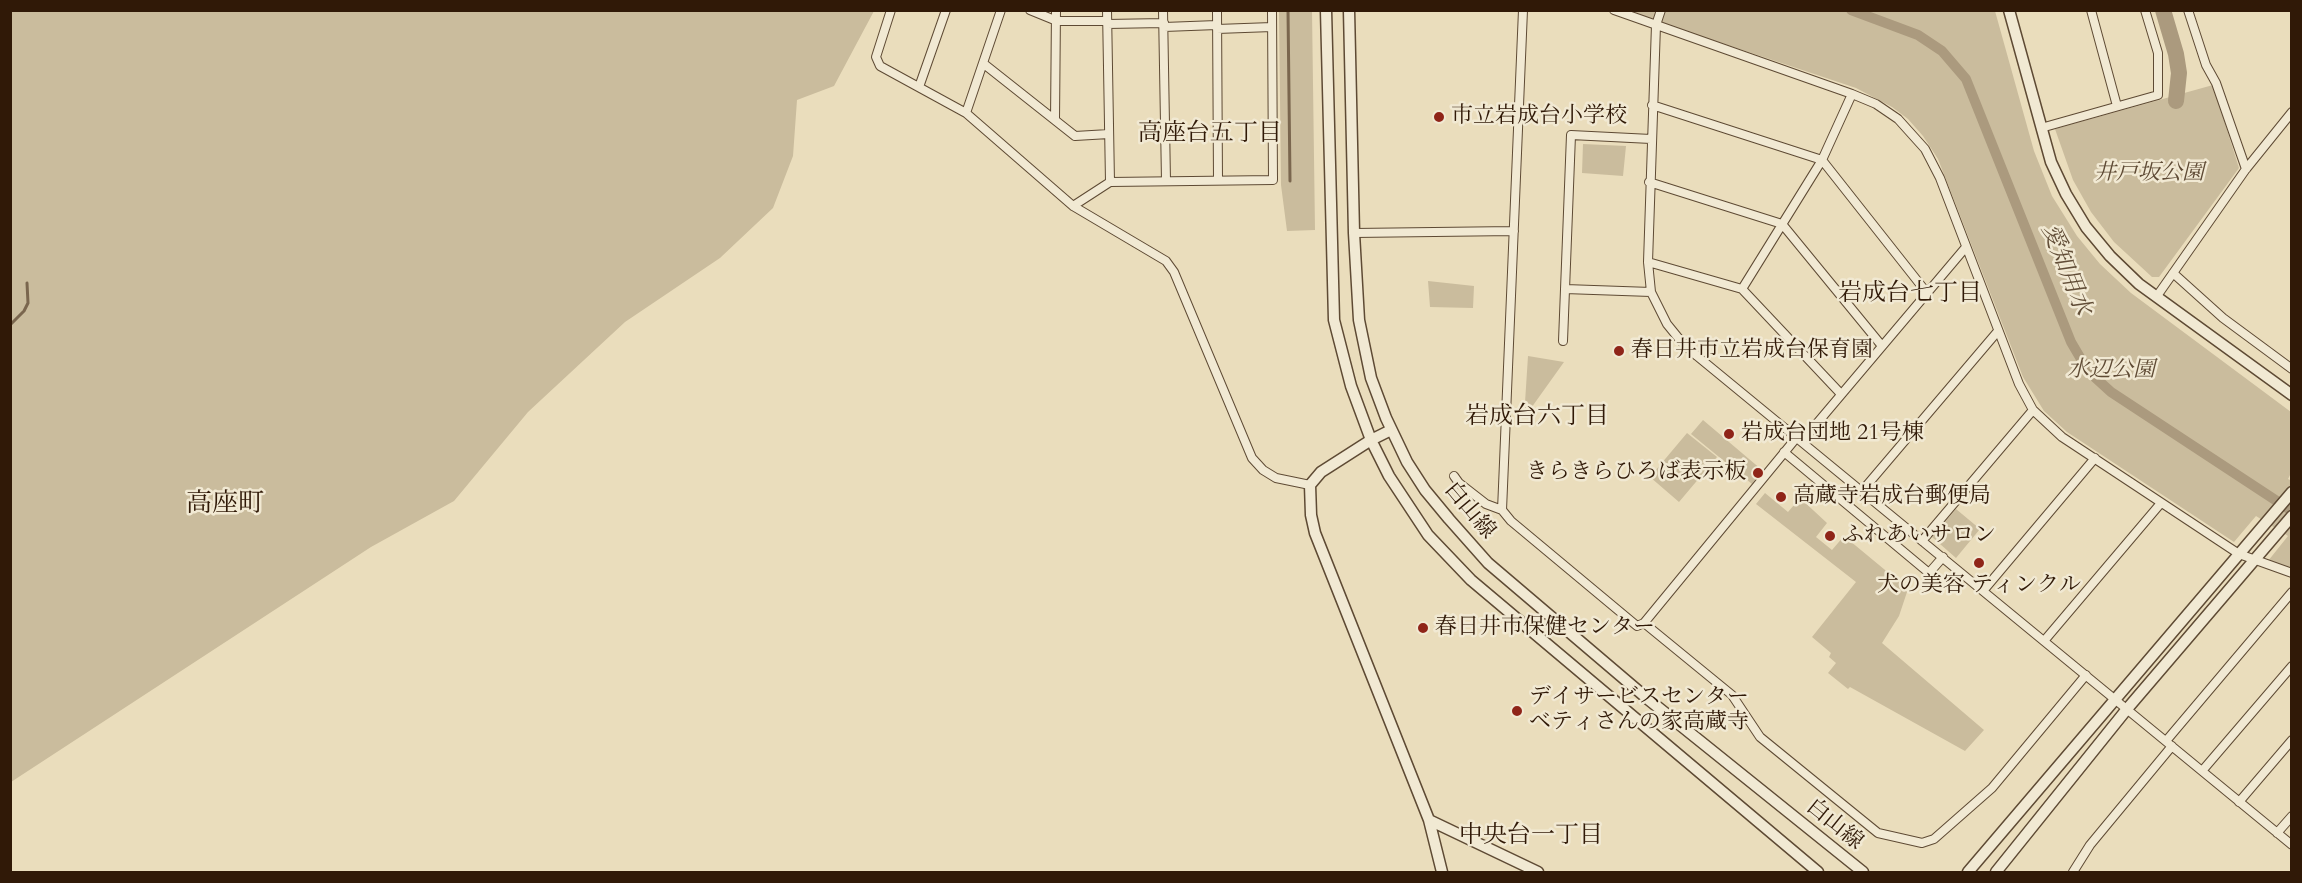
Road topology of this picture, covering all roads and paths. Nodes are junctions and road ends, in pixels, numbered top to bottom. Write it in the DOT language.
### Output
graph roads {
  1 [pos="891,10"];
  2 [pos="946,10"];
  3 [pos="1001,10"];
  4 [pos="1030,10"];
  5 [pos="1056,10"];
  6 [pos="1107,10"];
  7 [pos="1164,10"];
  8 [pos="1217,10"];
  9 [pos="1272,10"];
  10 [pos="1326,10"];
  11 [pos="1349,10"];
  12 [pos="1523,10"];
  13 [pos="1614,10"];
  14 [pos="1661,10"];
  15 [pos="2009,10"];
  16 [pos="2091,10"];
  17 [pos="2145,10"];
  18 [pos="2188,10"];
  19 [pos="1057,21"];
  20 [pos="1107,23"];
  21 [pos="1164,25"];
  22 [pos="1656,25"];
  23 [pos="1217,27"];
  24 [pos="1272,27"];
  25 [pos="984,64"];
  26 [pos="920,87"];
  27 [pos="1852,94"];
  28 [pos="1652,105"];
  29 [pos="2117,106"];
  30 [pos="2292,112"];
  31 [pos="966,113"];
  32 [pos="1055,120"];
  33 [pos="2041,128"];
  34 [pos="1109,134"];
  35 [pos="1651,139"];
  36 [pos="1822,160"];
  37 [pos="2246,169"];
  38 [pos="1218,180"];
  39 [pos="1166,181"];
  40 [pos="1110,182"];
  41 [pos="1649,182"];
  42 [pos="1073,206"];
  43 [pos="1782,224"];
  44 [pos="1514,231"];
  45 [pos="1354,233"];
  46 [pos="1966,247"];
  47 [pos="1648,262"];
  48 [pos="2173,273"];
  49 [pos="1565,289"];
  50 [pos="1742,289"];
  51 [pos="1652,292"];
  52 [pos="1927,293"];
  53 [pos="2157,296"];
  54 [pos="1998,331"];
  55 [pos="1563,341"];
  56 [pos="1882,346"];
  57 [pos="2292,369"];
  58 [pos="1841,394"];
  59 [pos="2292,394"];
  60 [pos="2033,410"];
  61 [pos="1391,430"];
  62 [pos="1799,439"];
  63 [pos="1371,440"];
  64 [pos="1784,452"];
  65 [pos="2095,459"];
  66 [pos="1454,476"];
  67 [pos="1310,484"];
  68 [pos="1862,491"];
  69 [pos="2292,492"];
  70 [pos="2161,503"];
  71 [pos="1502,510"];
  72 [pos="2292,516"];
  73 [pos="1923,541"];
  74 [pos="2239,554"];
  75 [pos="1943,557"];
  76 [pos="2254,560"];
  77 [pos="2292,573"];
  78 [pos="1983,591"];
  79 [pos="2292,592"];
  80 [pos="1644,623"];
  81 [pos="2044,641"];
  82 [pos="2292,666"];
  83 [pos="2086,675"];
  84 [pos="2115,699"];
  85 [pos="2127,710"];
  86 [pos="2292,740"];
  87 [pos="2169,743"];
  88 [pos="2202,771"];
  89 [pos="2239,802"];
  90 [pos="2292,816"];
  91 [pos="1429,820"];
  92 [pos="2277,833"];
  93 [pos="2292,845"];
  94 [pos="1442,873"];
  95 [pos="1538,873"];
  96 [pos="1818,873"];
  97 [pos="1863,873"];
  98 [pos="1968,873"];
  99 [pos="1996,873"];
  100 [pos="2073,873"];
  1 -- 26 [label="street"];
  2 -- 26 [label="street"];
  3 -- 25 [label="street"];
  4 -- 19 [label="street"];
  5 -- 19 [label="street"];
  6 -- 20 [label="street"];
  7 -- 21 [label="street"];
  8 -- 23 [label="street"];
  9 -- 24 [label="street"];
  10 -- 63 [label="street, 白山線"];
  11 -- 45 [label="street, 白山線"];
  12 -- 44 [label="street"];
  13 -- 22 [label="street"];
  14 -- 22 [label="street"];
  15 -- 33 [label="street"];
  16 -- 29 [label="street"];
  17 -- 29 [label="street"];
  18 -- 37 [label="street"];
  19 -- 20 [label="street"];
  19 -- 32 [label="street"];
  20 -- 21 [label="street"];
  20 -- 34 [label="street"];
  21 -- 23 [label="street"];
  21 -- 39 [label="street"];
  22 -- 27 [label="street"];
  22 -- 28 [label="street"];
  23 -- 24 [label="street"];
  23 -- 38 [label="street"];
  24 -- 38 [label="street"];
  25 -- 31 [label="street"];
  25 -- 32 [label="street"];
  26 -- 31 [label="street"];
  27 -- 36 [label="street"];
  27 -- 46 [label="street"];
  28 -- 35 [label="street"];
  28 -- 36 [label="street"];
  29 -- 33 [label="street"];
  30 -- 37 [label="street"];
  31 -- 42 [label="street"];
  32 -- 34 [label="street"];
  33 -- 53 [label="street"];
  34 -- 40 [label="street"];
  35 -- 41 [label="street"];
  35 -- 49 [label="street"];
  36 -- 43 [label="street"];
  36 -- 52 [label="street"];
  37 -- 48 [label="street"];
  38 -- 39 [label="street"];
  39 -- 40 [label="street"];
  40 -- 42 [label="street"];
  41 -- 43 [label="street"];
  41 -- 47 [label="street"];
  42 -- 67 [label="street"];
  43 -- 50 [label="street"];
  43 -- 56 [label="street"];
  44 -- 45 [label="street"];
  44 -- 71 [label="street"];
  45 -- 61 [label="street, 白山線"];
  46 -- 52 [label="street"];
  46 -- 54 [label="street"];
  47 -- 50 [label="street"];
  47 -- 51 [label="street"];
  48 -- 53 [label="street"];
  48 -- 57 [label="street"];
  49 -- 51 [label="street"];
  49 -- 55 [label="street"];
  50 -- 58 [label="street"];
  51 -- 62 [label="street"];
  52 -- 56 [label="street"];
  53 -- 59 [label="street"];
  54 -- 60 [label="street"];
  54 -- 68 [label="street"];
  56 -- 58 [label="street"];
  58 -- 62 [label="street"];
  60 -- 65 [label="street"];
  60 -- 73 [label="street"];
  61 -- 63 [label="street"];
  61 -- 97 [label="street, 白山線"];
  62 -- 64 [label="street"];
  62 -- 68 [label="street"];
  63 -- 67 [label="street"];
  63 -- 96 [label="street, 白山線"];
  64 -- 75 [label="street"];
  64 -- 80 [label="street"];
  65 -- 70 [label="street"];
  65 -- 78 [label="street"];
  66 -- 71 [label="street"];
  67 -- 91 [label="street"];
  68 -- 73 [label="street"];
  69 -- 74 [label="street"];
  70 -- 74 [label="street"];
  70 -- 81 [label="street"];
  71 -- 80 [label="street"];
  72 -- 76 [label="street"];
  73 -- 75 [label="street"];
  74 -- 76 [label="street"];
  74 -- 84 [label="street"];
  75 -- 78 [label="street"];
  76 -- 77 [label="street"];
  76 -- 85 [label="street"];
  78 -- 81 [label="street"];
  79 -- 87 [label="street"];
  80 -- 83 [label="street"];
  81 -- 83 [label="street"];
  82 -- 88 [label="street"];
  83 -- 84 [label="street"];
  84 -- 85 [label="street"];
  84 -- 98 [label="street"];
  85 -- 87 [label="street"];
  85 -- 99 [label="street"];
  86 -- 89 [label="street"];
  87 -- 88 [label="street"];
  87 -- 100 [label="street"];
  88 -- 89 [label="street"];
  89 -- 92 [label="street"];
  90 -- 92 [label="street"];
  91 -- 94 [label="street"];
  91 -- 95 [label="street"];
  92 -- 93 [label="street"];
}
